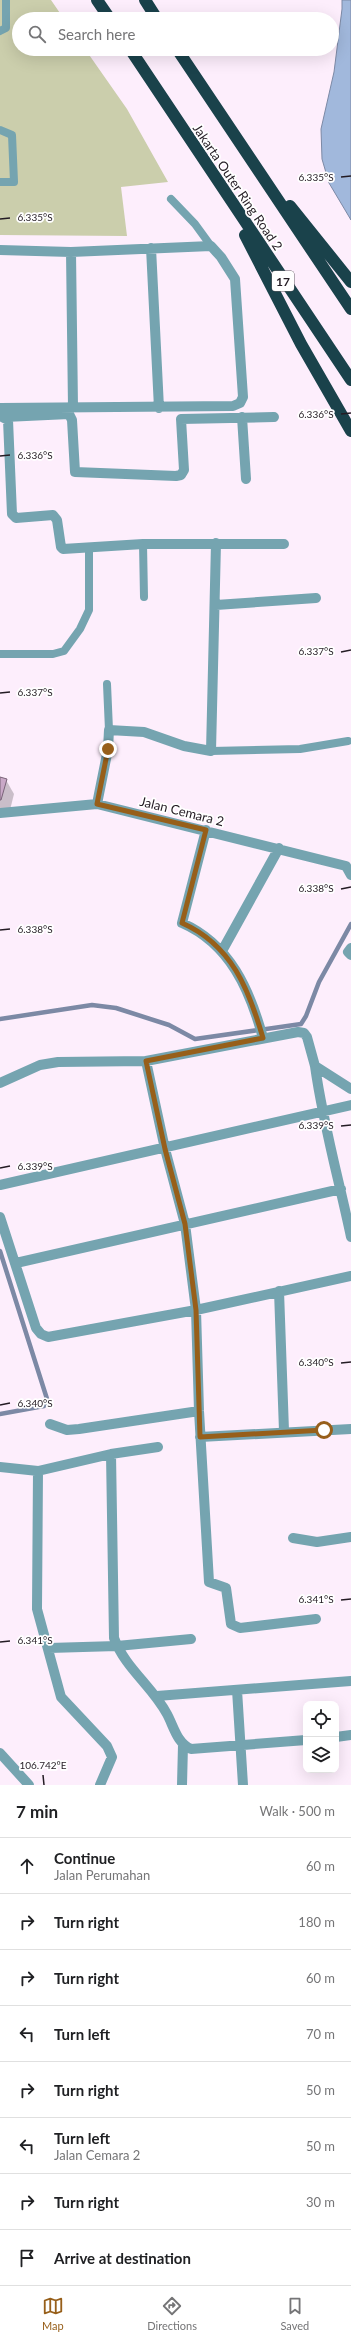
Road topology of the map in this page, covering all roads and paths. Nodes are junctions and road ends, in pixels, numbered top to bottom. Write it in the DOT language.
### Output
graph roads {
  1 [pos="6,0"];
  2 [pos="97,0"];
  3 [pos="145,0"];
  4 [pos="105,12"];
  5 [pos="153,12"];
  6 [pos="0,31"];
  7 [pos="135,56"];
  8 [pos="182,56"];
  9 [pos="0,130"];
  10 [pos="245,151"];
  11 [pos="217,181"];
  12 [pos="0,182"];
  13 [pos="171,199"];
  14 [pos="211,246"];
  15 [pos="151,248"];
  16 [pos="0,250"];
  17 [pos="71,252"];
  18 [pos="351,282"];
  19 [pos="351,309"];
  20 [pos="351,380"];
  21 [pos="74,407"];
  22 [pos="0,408"];
  23 [pos="159,408"];
  24 [pos="3,417"];
  25 [pos="242,417"];
  26 [pos="274,417"];
  27 [pos="351,431"];
  28 [pos="246,479"];
  29 [pos="5,487"];
  30 [pos="216,543"];
  31 [pos="143,544"];
  32 [pos="284,544"];
  33 [pos="89,548"];
  34 [pos="144,598"];
  35 [pos="316,598"];
  36 [pos="216,605"];
  37 [pos="0,654"];
  38 [pos="107,684"];
  39 [pos="109,730"];
  40 [pos="348,742"];
  41 [pos="211,751"];
  42 [pos="97,804"];
  43 [pos="0,813"];
  44 [pos="206,830"];
  45 [pos="279,848"];
  46 [pos="351,875"];
  47 [pos="351,948"];
  48 [pos="222,951"];
  49 [pos="351,955"];
  50 [pos="263,1038"];
  51 [pos="146,1061"];
  52 [pos="315,1066"];
  53 [pos="0,1083"];
  54 [pos="351,1089"];
  55 [pos="351,1105"];
  56 [pos="321,1112"];
  57 [pos="165,1149"];
  58 [pos="0,1185"];
  59 [pos="341,1190"];
  60 [pos="0,1217"];
  61 [pos="185,1224"];
  62 [pos="351,1237"];
  63 [pos="16,1263"];
  64 [pos="351,1276"];
  65 [pos="280,1291"];
  66 [pos="196,1310"];
  67 [pos="199,1411"];
  68 [pos="50,1424"];
  69 [pos="351,1429"];
  70 [pos="284,1431"];
  71 [pos="200,1437"];
  72 [pos="158,1447"];
  73 [pos="111,1454"];
  74 [pos="0,1467"];
  75 [pos="38,1471"];
  76 [pos="351,1537"];
  77 [pos="293,1538"];
  78 [pos="316,1619"];
  79 [pos="191,1639"];
  80 [pos="117,1646"];
  81 [pos="49,1648"];
  82 [pos="351,1681"];
  83 [pos="237,1690"];
  84 [pos="157,1696"];
  85 [pos="351,1735"];
  86 [pos="339,1737"];
  87 [pos="303,1740"];
  88 [pos="184,1745"];
  89 [pos="241,1746"];
  90 [pos="0,1753"];
  91 [pos="29,1785"];
  92 [pos="100,1785"];
  93 [pos="182,1785"];
  94 [pos="243,1785"];
  1 -- 6 [label="lane"];
  2 -- 4 [label="highway"];
  3 -- 5 [label="highway"];
  7 -- 11 [label="highway, Jakarta Outer Ring Road 2 / 17"];
  8 -- 10 [label="highway, Jakarta Outer Ring Road 2"];
  9 -- 12 [label="lane"];
  10 -- 18 [label="highway"];
  10 -- 19 [label="highway, Jakarta Outer Ring Road 2"];
  11 -- 20 [label="highway, Jakarta Outer Ring Road 2 / 17"];
  11 -- 27 [label="highway"];
  13 -- 14 [label="lane"];
  14 -- 15 [label="street"];
  14 -- 23 [label="street"];
  15 -- 17 [label="street"];
  15 -- 23 [label="street"];
  16 -- 17 [label="street"];
  17 -- 21 [label="street"];
  21 -- 22 [label="street"];
  21 -- 23 [label="street"];
  24 -- 25 [label="street"];
  24 -- 29 [label="street"];
  25 -- 26 [label="street"];
  25 -- 28 [label="street"];
  29 -- 33 [label="street"];
  30 -- 31 [label="street"];
  30 -- 32 [label="street"];
  30 -- 36 [label="street"];
  31 -- 33 [label="street"];
  31 -- 34 [label="lane"];
  33 -- 37 [label="lane"];
  35 -- 36 [label="street"];
  36 -- 41 [label="street"];
  38 -- 39 [label="lane"];
  39 -- 41 [label="street"];
  39 -- 42 [label="street"];
  40 -- 41 [label="lane"];
  42 -- 43 [label="street, Jalan Cemara 2"];
  42 -- 44 [label="street, Jalan Cemara 2"];
  44 -- 45 [label="street, Jalan Cemara 2"];
  44 -- 48 [label="street"];
  45 -- 46 [label="street, Jalan Cemara 2"];
  45 -- 48 [label="street"];
  47 -- 49 [label="street"];
  48 -- 50 [label="street"];
  50 -- 51 [label="street"];
  50 -- 52 [label="street"];
  51 -- 53 [label="street"];
  51 -- 57 [label="street"];
  52 -- 54 [label="street"];
  52 -- 56 [label="street"];
  55 -- 56 [label="street"];
  56 -- 57 [label="street"];
  56 -- 59 [label="street"];
  57 -- 58 [label="street"];
  57 -- 61 [label="street"];
  59 -- 61 [label="street"];
  59 -- 62 [label="street"];
  60 -- 63 [label="street"];
  61 -- 63 [label="street"];
  61 -- 66 [label="street"];
  63 -- 66 [label="street"];
  64 -- 65 [label="street"];
  65 -- 66 [label="street"];
  65 -- 70 [label="street"];
  66 -- 67 [label="street"];
  67 -- 68 [label="street"];
  67 -- 71 [label="street"];
  69 -- 70 [label="street"];
  70 -- 71 [label="street"];
  71 -- 78 [label="street"];
  72 -- 73 [label="street"];
  73 -- 75 [label="street"];
  73 -- 80 [label="street"];
  74 -- 75 [label="street"];
  75 -- 81 [label="street"];
  76 -- 77 [label="street"];
  79 -- 80 [label="street"];
  80 -- 81 [label="street"];
  80 -- 84 [label="street"];
  81 -- 92 [label="street"];
  82 -- 83 [label="street"];
  83 -- 84 [label="street"];
  83 -- 89 [label="street"];
  84 -- 88 [label="street"];
  85 -- 86 [label="street"];
  87 -- 89 [label="street"];
  88 -- 89 [label="street"];
  88 -- 93 [label="street"];
  89 -- 94 [label="street"];
  90 -- 91 [label="street"];
}
